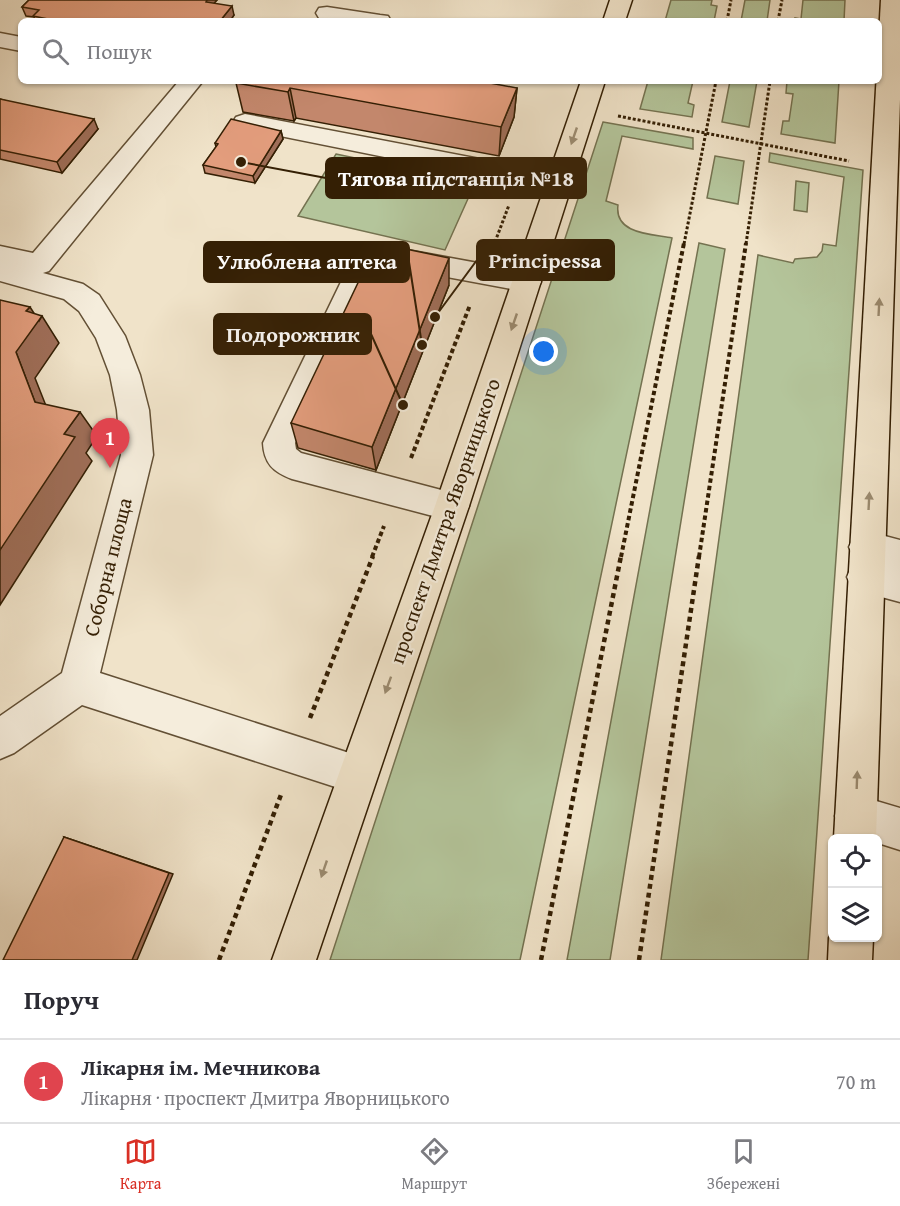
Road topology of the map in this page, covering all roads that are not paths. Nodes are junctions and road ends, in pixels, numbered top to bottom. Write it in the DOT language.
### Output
graph roads {
  1 [pos="621,0"];
  2 [pos="892,0"];
  3 [pos="327,13"];
  4 [pos="360,18"];
  5 [pos="615,18"];
  6 [pos="0,40"];
  7 [pos="18,43"];
  8 [pos="189,84"];
  9 [pos="588,95"];
  10 [pos="245,122"];
  11 [pos="894,130"];
  12 [pos="558,183"];
  13 [pos="0,255"];
  14 [pos="0,271"];
  15 [pos="527,282"];
  16 [pos="452,506"];
  17 [pos="900,556"];
  18 [pos="866,562"];
  19 [pos="900,586"];
  20 [pos="78,685"];
  21 [pos="0,739"];
  22 [pos="357,774"];
  23 [pos="856,827"];
  24 [pos="900,829"];
  25 [pos="851,942"];
  26 [pos="294,960"];
  27 [pos="850,960"];
  1 -- 5 [label="main road"];
  2 -- 11 [label="main road"];
  3 -- 4 [label="lane"];
  6 -- 7 [label="lane"];
  8 -- 13 [label="lane"];
  9 -- 12 [label="main road, проспект Дмитра Яворницького, one-way"];
  10 -- 12 [label="lane"];
  18 -- 11 [label="main road, one-way"];
  12 -- 15 [label="main road, проспект Дмитра Яворницького"];
  14 -- 20 [label="lane, Соборна площа"];
  15 -- 16 [label="main road, проспект Дмитра Яворницького, one-way"];
  15 -- 16 [label="lane"];
  16 -- 22 [label="main road, проспект Дмитра Яворницького, one-way"];
  17 -- 18 [label="lane"];
  18 -- 19 [label="lane"];
  23 -- 18 [label="main road, one-way"];
  20 -- 21 [label="lane"];
  20 -- 22 [label="lane"];
  22 -- 26 [label="main road, проспект Дмитра Яворницького, one-way"];
  23 -- 24 [label="lane"];
  25 -- 27 [label="main road"];
}
